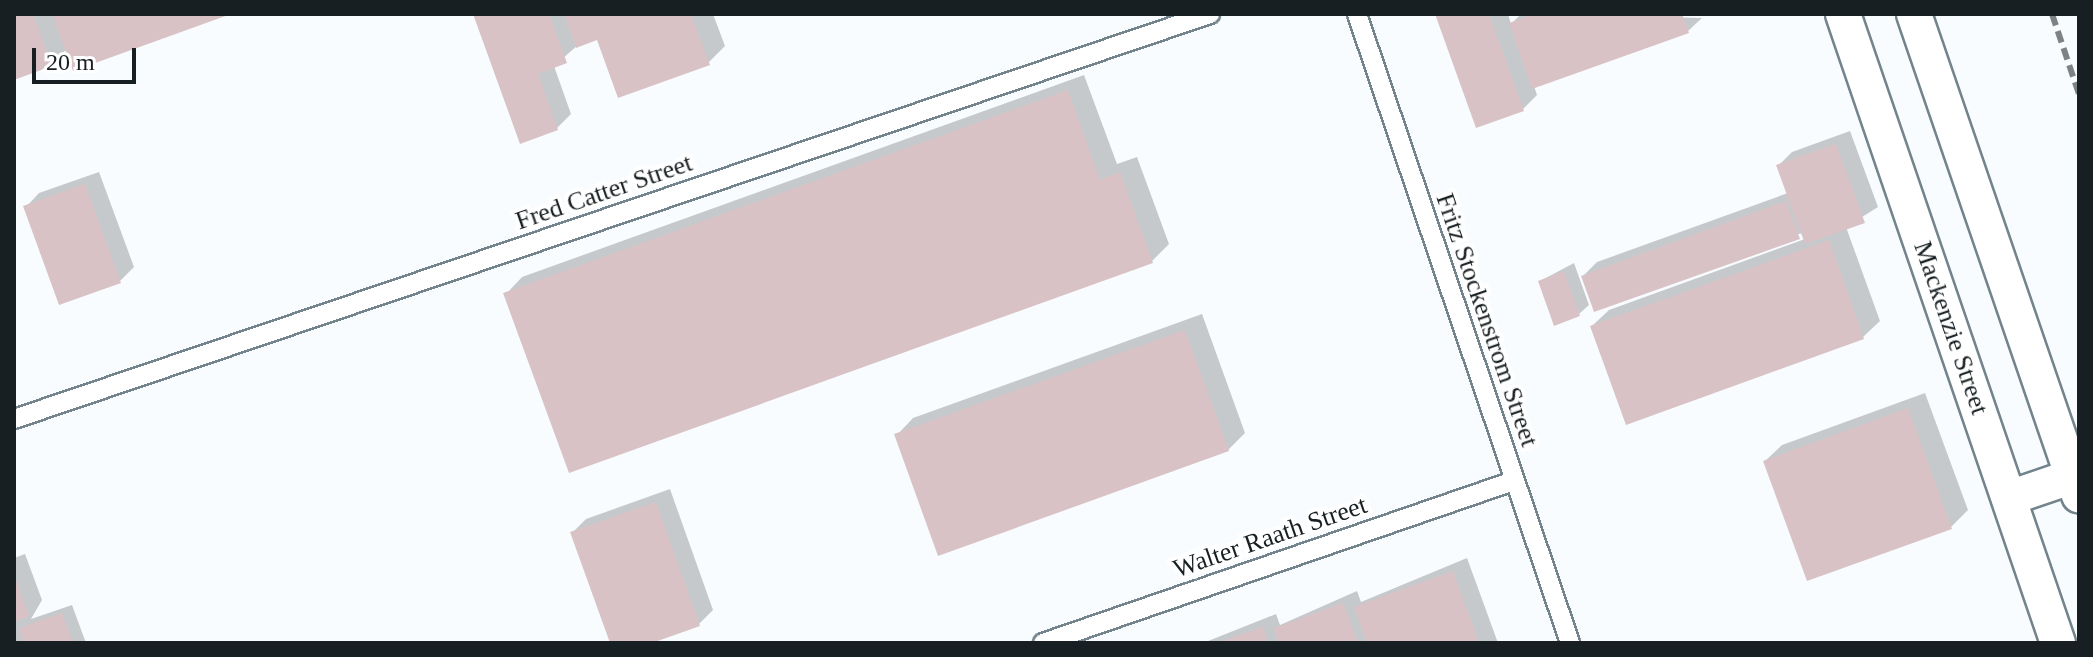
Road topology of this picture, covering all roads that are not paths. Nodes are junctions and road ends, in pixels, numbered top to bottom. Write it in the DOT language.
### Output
graph roads {
  1 [pos="1210,14"];
  2 [pos="1357,14"];
  3 [pos="1843,14"];
  4 [pos="1914,14"];
  5 [pos="14,419"];
  6 [pos="1513,481"];
  7 [pos="2077,481"];
  8 [pos="2009,498"];
  9 [pos="1043,643"];
  10 [pos="1570,643"];
  11 [pos="2058,643"];
  1 -- 5 [label="lane, Fred Catter Street"];
  2 -- 6 [label="lane, Fritz Stockenstrom Street"];
  3 -- 8 [label="street, Mackenzie Street"];
  4 -- 7 [label="street"];
  6 -- 9 [label="lane, Walter Raath Street"];
  6 -- 10 [label="lane, Fritz Stockenstrom Street"];
  7 -- 8 [label="street"];
  8 -- 11 [label="street, Mackenzie Street"];
}
